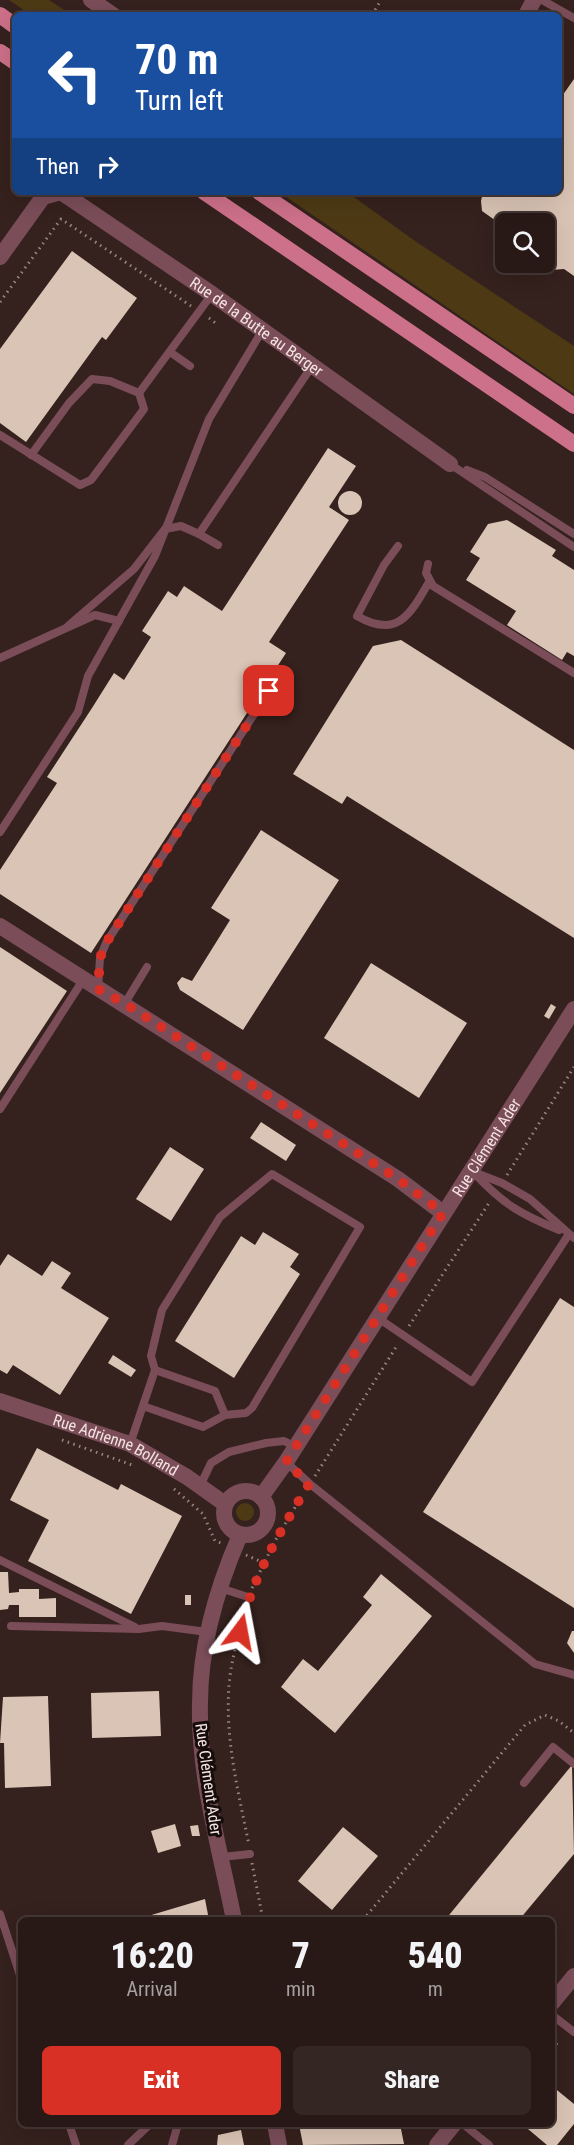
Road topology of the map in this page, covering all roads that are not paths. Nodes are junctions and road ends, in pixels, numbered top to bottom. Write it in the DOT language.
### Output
graph roads {
  1 [pos="91,0"];
  2 [pos="542,0"];
  3 [pos="108,12"];
  4 [pos="574,18"];
  5 [pos="51,195"];
  6 [pos="66,195"];
  7 [pos="208,195"];
  8 [pos="263,195"];
  9 [pos="0,257"];
  10 [pos="212,294"];
  11 [pos="262,331"];
  12 [pos="170,352"];
  13 [pos="190,366"];
  14 [pos="312,366"];
  15 [pos="139,393"];
  16 [pos="574,406"];
  17 [pos="0,435"];
  18 [pos="574,444"];
  19 [pos="31,455"];
  20 [pos="450,464"];
  21 [pos="165,529"];
  22 [pos="200,534"];
  23 [pos="574,534"];
  24 [pos="218,545"];
  25 [pos="398,546"];
  26 [pos="574,547"];
  27 [pos="428,564"];
  28 [pos="429,582"];
  29 [pos="119,621"];
  30 [pos="68,626"];
  31 [pos="0,658"];
  32 [pos="282,671"];
  33 [pos="574,673"];
  34 [pos="0,832"];
  35 [pos="0,926"];
  36 [pos="147,967"];
  37 [pos="83,980"];
  38 [pos="98,989"];
  39 [pos="124,1003"];
  40 [pos="574,1009"];
  41 [pos="0,1109"];
  42 [pos="471,1171"];
  43 [pos="443,1213"];
  44 [pos="570,1235"];
  45 [pos="378,1318"];
  46 [pos="155,1370"];
  47 [pos="0,1401"];
  48 [pos="143,1406"];
  49 [pos="225,1415"];
  50 [pos="130,1444"];
  51 [pos="296,1447"];
  52 [pos="286,1462"];
  53 [pos="200,1486"];
  54 [pos="261,1497"];
  55 [pos="225,1504"];
  56 [pos="237,1542"];
  57 [pos="0,1560"];
  58 [pos="220,1588"];
  59 [pos="248,1597"];
  60 [pos="11,1626"];
  61 [pos="139,1629"];
  62 [pos="207,1632"];
  63 [pos="574,1675"];
  64 [pos="574,1764"];
  65 [pos="524,1784"];
  66 [pos="250,1854"];
  67 [pos="222,1857"];
  68 [pos="0,1914"];
  69 [pos="233,1917"];
  70 [pos="18,1969"];
  71 [pos="574,1976"];
  72 [pos="555,1999"];
  73 [pos="555,2017"];
  74 [pos="574,2032"];
  75 [pos="70,2127"];
  76 [pos="147,2127"];
  77 [pos="177,2127"];
  78 [pos="276,2127"];
  79 [pos="452,2127"];
  80 [pos="467,2127"];
  81 [pos="76,2145"];
  82 [pos="128,2145"];
  83 [pos="172,2145"];
  84 [pos="279,2145"];
  85 [pos="437,2145"];
  86 [pos="489,2145"];
  1 -- 3 [label="street"];
  2 -- 4 [label="lane"];
  5 -- 9 [label="street, Rue de la Butte au Berger"];
  6 -- 10 [label="street, Rue de la Butte au Berger"];
  7 -- 18 [label="main road"];
  8 -- 16 [label="main road"];
  10 -- 11 [label="street, Rue de la Butte au Berger"];
  10 -- 12 [label="lane"];
  11 -- 14 [label="street, Rue de la Butte au Berger"];
  11 -- 21 [label="lane"];
  12 -- 13 [label="lane"];
  12 -- 15 [label="lane"];
  14 -- 20 [label="street, Rue de la Butte au Berger"];
  14 -- 22 [label="lane"];
  15 -- 19 [label="lane"];
  15 -- 19 [label="lane"];
  17 -- 19 [label="lane"];
  20 -- 23 [label="lane"];
  20 -- 26 [label="lane"];
  21 -- 22 [label="lane"];
  21 -- 29 [label="lane"];
  21 -- 30 [label="lane"];
  22 -- 24 [label="lane"];
  25 -- 28 [label="lane"];
  27 -- 28 [label="lane"];
  28 -- 33 [label="lane"];
  29 -- 30 [label="lane"];
  29 -- 34 [label="lane"];
  30 -- 31 [label="lane"];
  32 -- 38 [label="lane"];
  35 -- 37 [label="street"];
  36 -- 39 [label="lane"];
  37 -- 38 [label="street"];
  37 -- 41 [label="lane"];
  38 -- 39 [label="street"];
  39 -- 43 [label="street"];
  40 -- 42 [label="street, Rue Clément Ader"];
  42 -- 43 [label="street, Rue Clément Ader"];
  42 -- 44 [label="lane"];
  42 -- 44 [label="lane"];
  43 -- 45 [label="street, Rue Clément Ader"];
  44 -- 45 [label="lane"];
  45 -- 51 [label="street, Rue Clément Ader"];
  46 -- 48 [label="lane"];
  46 -- 49 [label="lane"];
  46 -- 49 [label="lane"];
  47 -- 50 [label="street, Rue Adrienne Bolland"];
  48 -- 49 [label="lane"];
  48 -- 50 [label="lane"];
  50 -- 53 [label="street, Rue Adrienne Bolland"];
  51 -- 52 [label="street, Rue Clément Ader"];
  51 -- 53 [label="lane"];
  52 -- 54 [label="street, Rue Clément Ader"];
  52 -- 63 [label="lane"];
  53 -- 55 [label="street, Rue Adrienne Bolland"];
  54 -- 55 [label="street"];
  54 -- 56 [label="street"];
  55 -- 56 [label="street"];
  56 -- 58 [label="street, Rue Clément Ader"];
  57 -- 61 [label="lane"];
  58 -- 59 [label="lane"];
  58 -- 62 [label="street, Rue Clément Ader"];
  60 -- 61 [label="lane"];
  61 -- 62 [label="lane"];
  62 -- 67 [label="street, Rue Clément Ader"];
  64 -- 65 [label="lane"];
  66 -- 67 [label="lane"];
  67 -- 69 [label="street, Rue Clément Ader"];
  68 -- 70 [label="lane"];
  71 -- 72 [label="street"];
  73 -- 74 [label="lane"];
  75 -- 81 [label="lane"];
  76 -- 82 [label="lane"];
  77 -- 83 [label="lane"];
  78 -- 84 [label="street"];
  79 -- 85 [label="street"];
  80 -- 86 [label="lane"];
}
